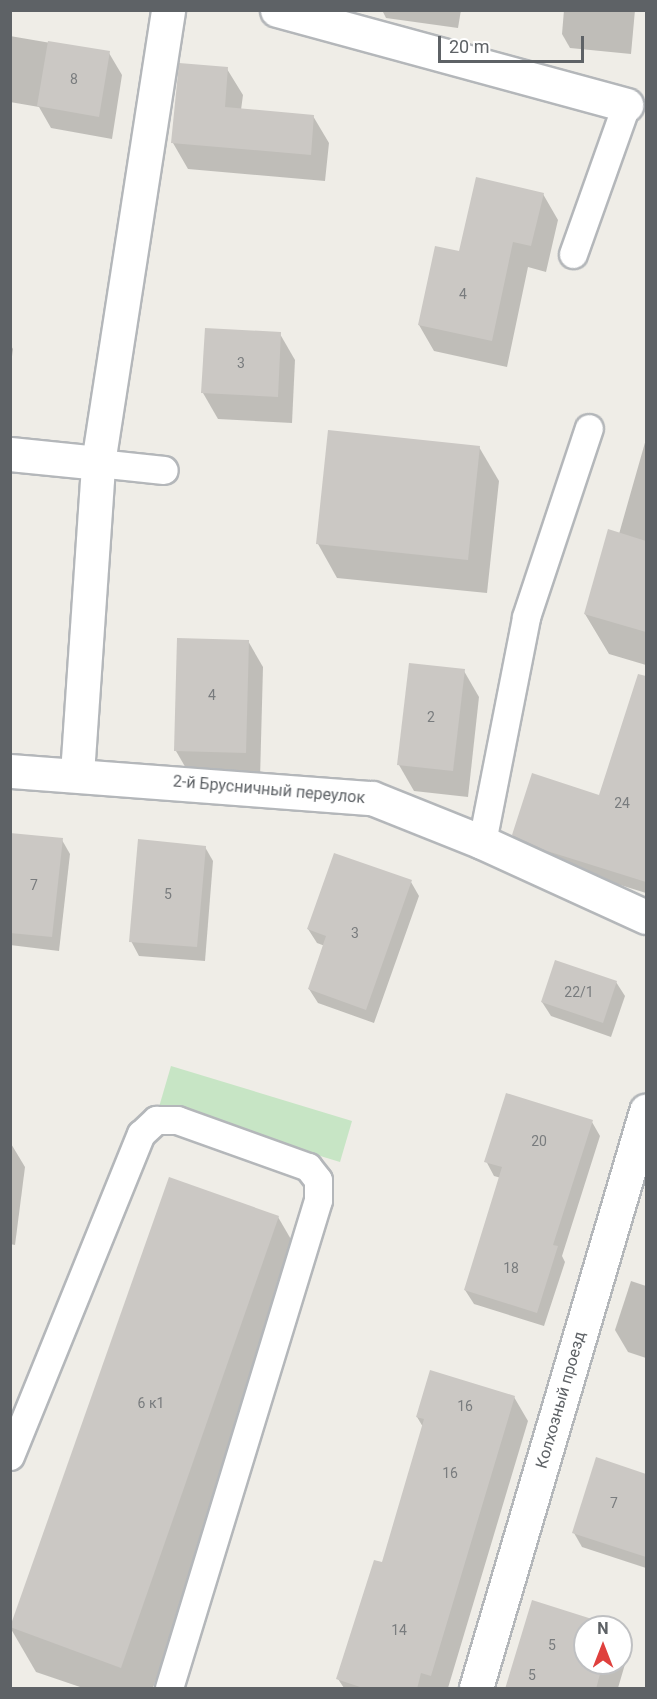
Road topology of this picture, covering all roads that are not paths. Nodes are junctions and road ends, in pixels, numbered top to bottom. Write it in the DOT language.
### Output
graph roads {
  1 [pos="168,10"];
  2 [pos="277,10"];
  3 [pos="626,105"];
  4 [pos="573,254"];
  5 [pos="589,428"];
  6 [pos="10,454"];
  7 [pos="98,463"];
  8 [pos="164,470"];
  9 [pos="10,771"];
  10 [pos="77,774"];
  11 [pos="482,842"];
  12 [pos="646,917"];
  13 [pos="646,1111"];
  14 [pos="10,1456"];
  15 [pos="169,1689"];
  16 [pos="476,1689"];
  1 -- 7 [label="street"];
  2 -- 3 [label="street"];
  3 -- 4 [label="lane"];
  5 -- 11 [label="lane"];
  6 -- 7 [label="street"];
  7 -- 8 [label="lane"];
  7 -- 10 [label="street"];
  9 -- 10 [label="street, 2-й Брусничный переулок"];
  10 -- 11 [label="street, 2-й Брусничный переулок"];
  11 -- 12 [label="street, 2-й Брусничный переулок"];
  13 -- 16 [label="street, Колхозный проезд"];
  14 -- 15 [label="lane"];
}
